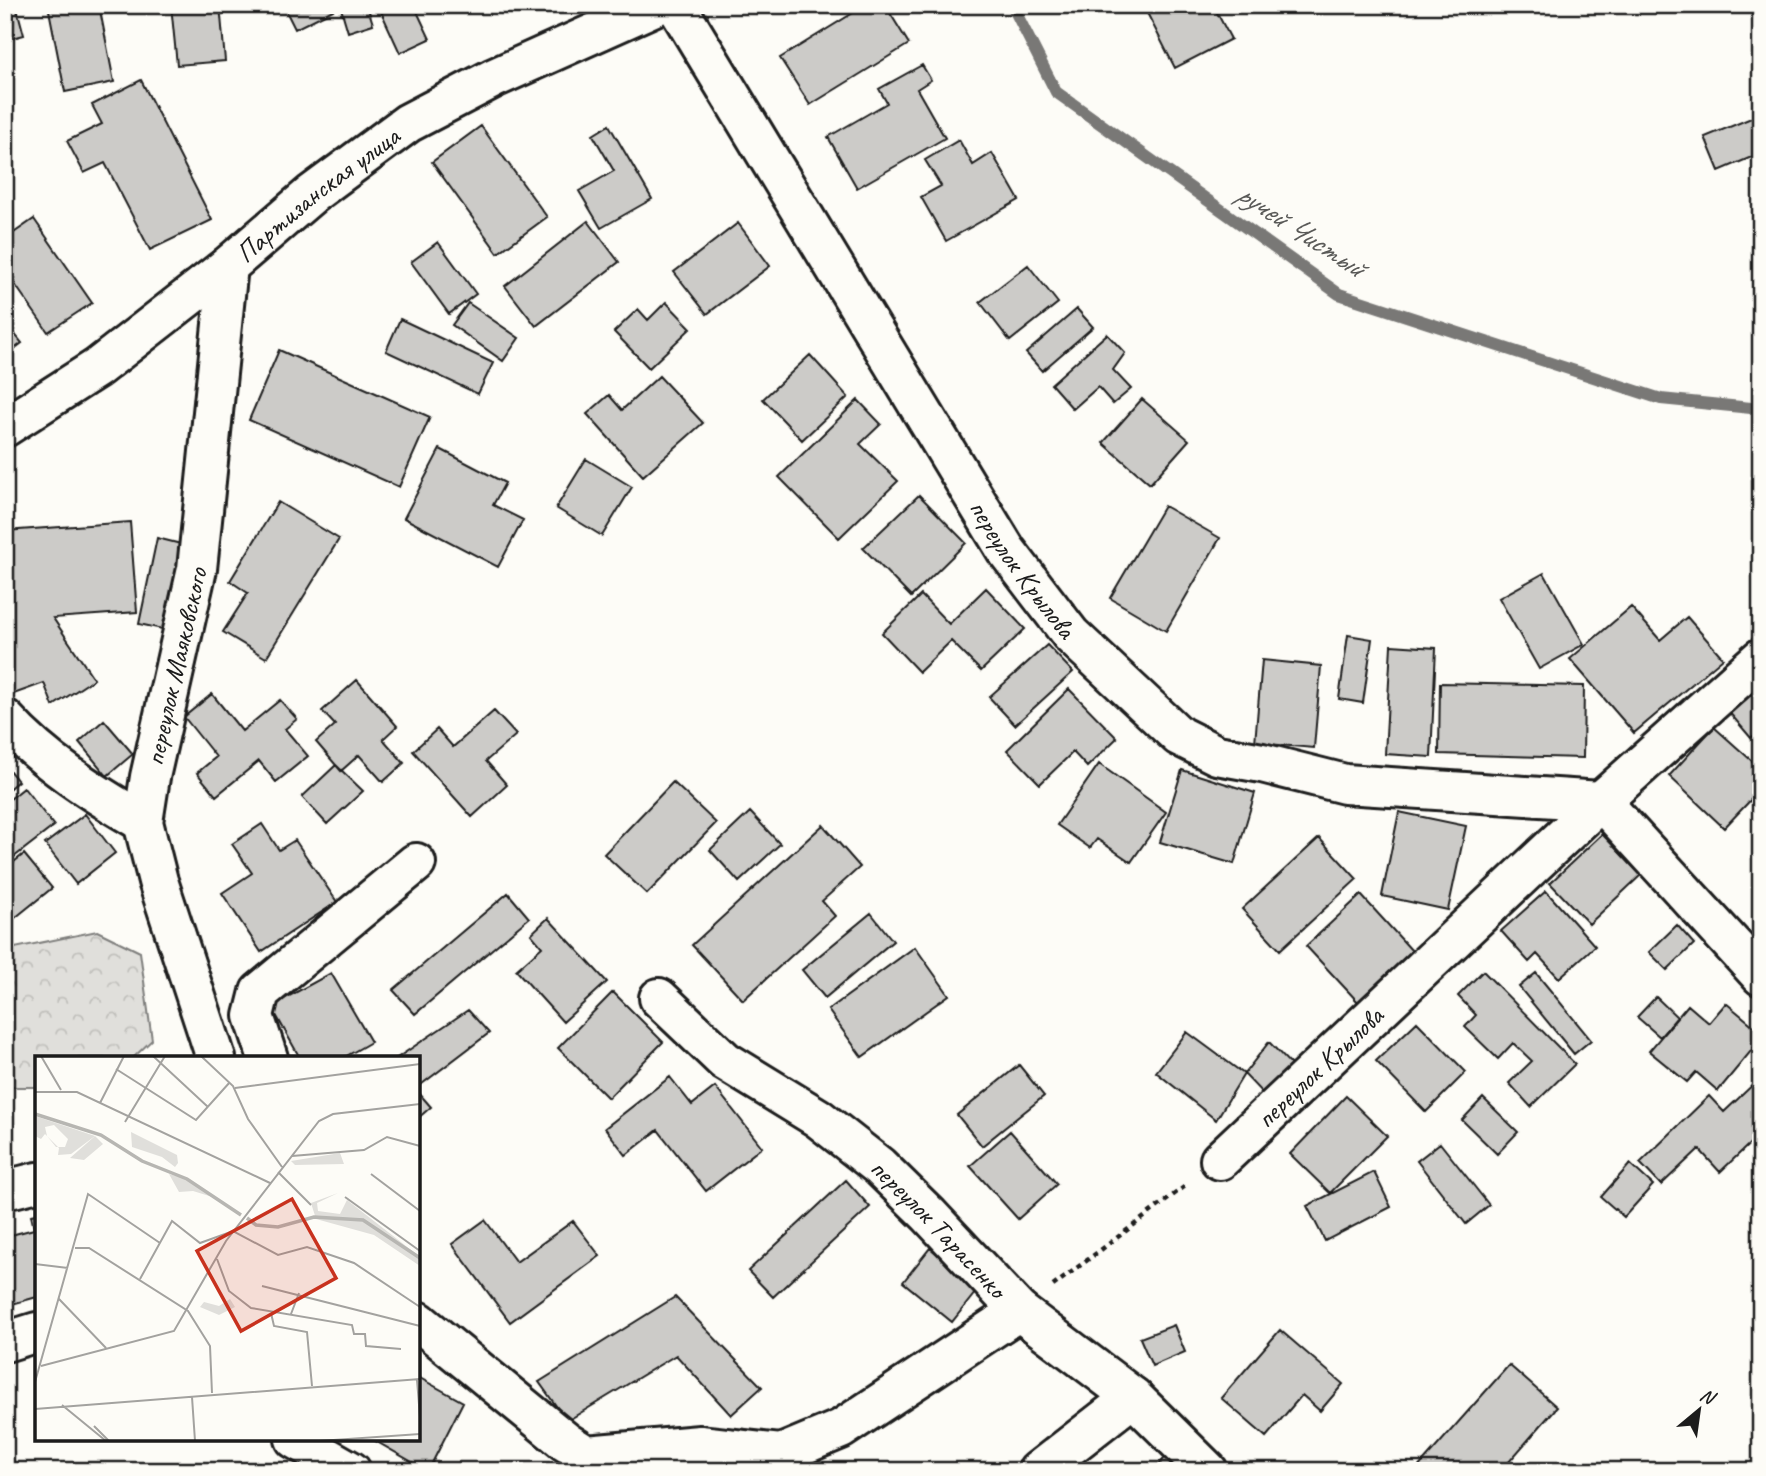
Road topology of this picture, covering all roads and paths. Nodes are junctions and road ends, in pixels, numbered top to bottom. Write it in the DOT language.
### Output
graph roads {
  1 [pos="657,5"];
  2 [pos="677,5"];
  3 [pos="228,266"];
  4 [pos="5,428"];
  5 [pos="1761,658"];
  6 [pos="5,719"];
  7 [pos="1601,801"];
  8 [pos="143,822"];
  9 [pos="416,863"];
  10 [pos="1761,976"];
  11 [pos="659,998"];
  12 [pos="215,1056"];
  13 [pos="267,1056"];
  14 [pos="1220,1160"];
  15 [pos="35,1183"];
  16 [pos="5,1191"];
  17 [pos="1019,1311"];
  18 [pos="420,1323"];
  19 [pos="35,1333"];
  20 [pos="5,1342"];
  21 [pos="1133,1397"];
  22 [pos="298,1441"];
  23 [pos="581,1460"];
  24 [pos="351,1471"];
  25 [pos="1038,1471"];
  26 [pos="1208,1471"];
  1 -- 3 [label="street, Партизанская улица"];
  2 -- 7 [label="street, переулок Крылова"];
  3 -- 4 [label="street, Партизанская улица"];
  3 -- 8 [label="street, переулок Маяковского"];
  5 -- 7 [label="street, переулок Крылова"];
  6 -- 8 [label="street"];
  7 -- 10 [label="street"];
  7 -- 14 [label="street, переулок Крылова"];
  8 -- 12 [label="street, переулок Маяковского"];
  9 -- 13 [label="street"];
  11 -- 17 [label="street, переулок Тарасенко"];
  14 -- 17 [label="path"];
  15 -- 16 [label="street"];
  17 -- 21 [label="street, переулок Тарасенко"];
  17 -- 23 [label="street"];
  18 -- 23 [label="street"];
  19 -- 20 [label="street"];
  21 -- 25 [label="street"];
  21 -- 26 [label="street, переулок Тарасенко"];
  22 -- 24 [label="street"];
}
